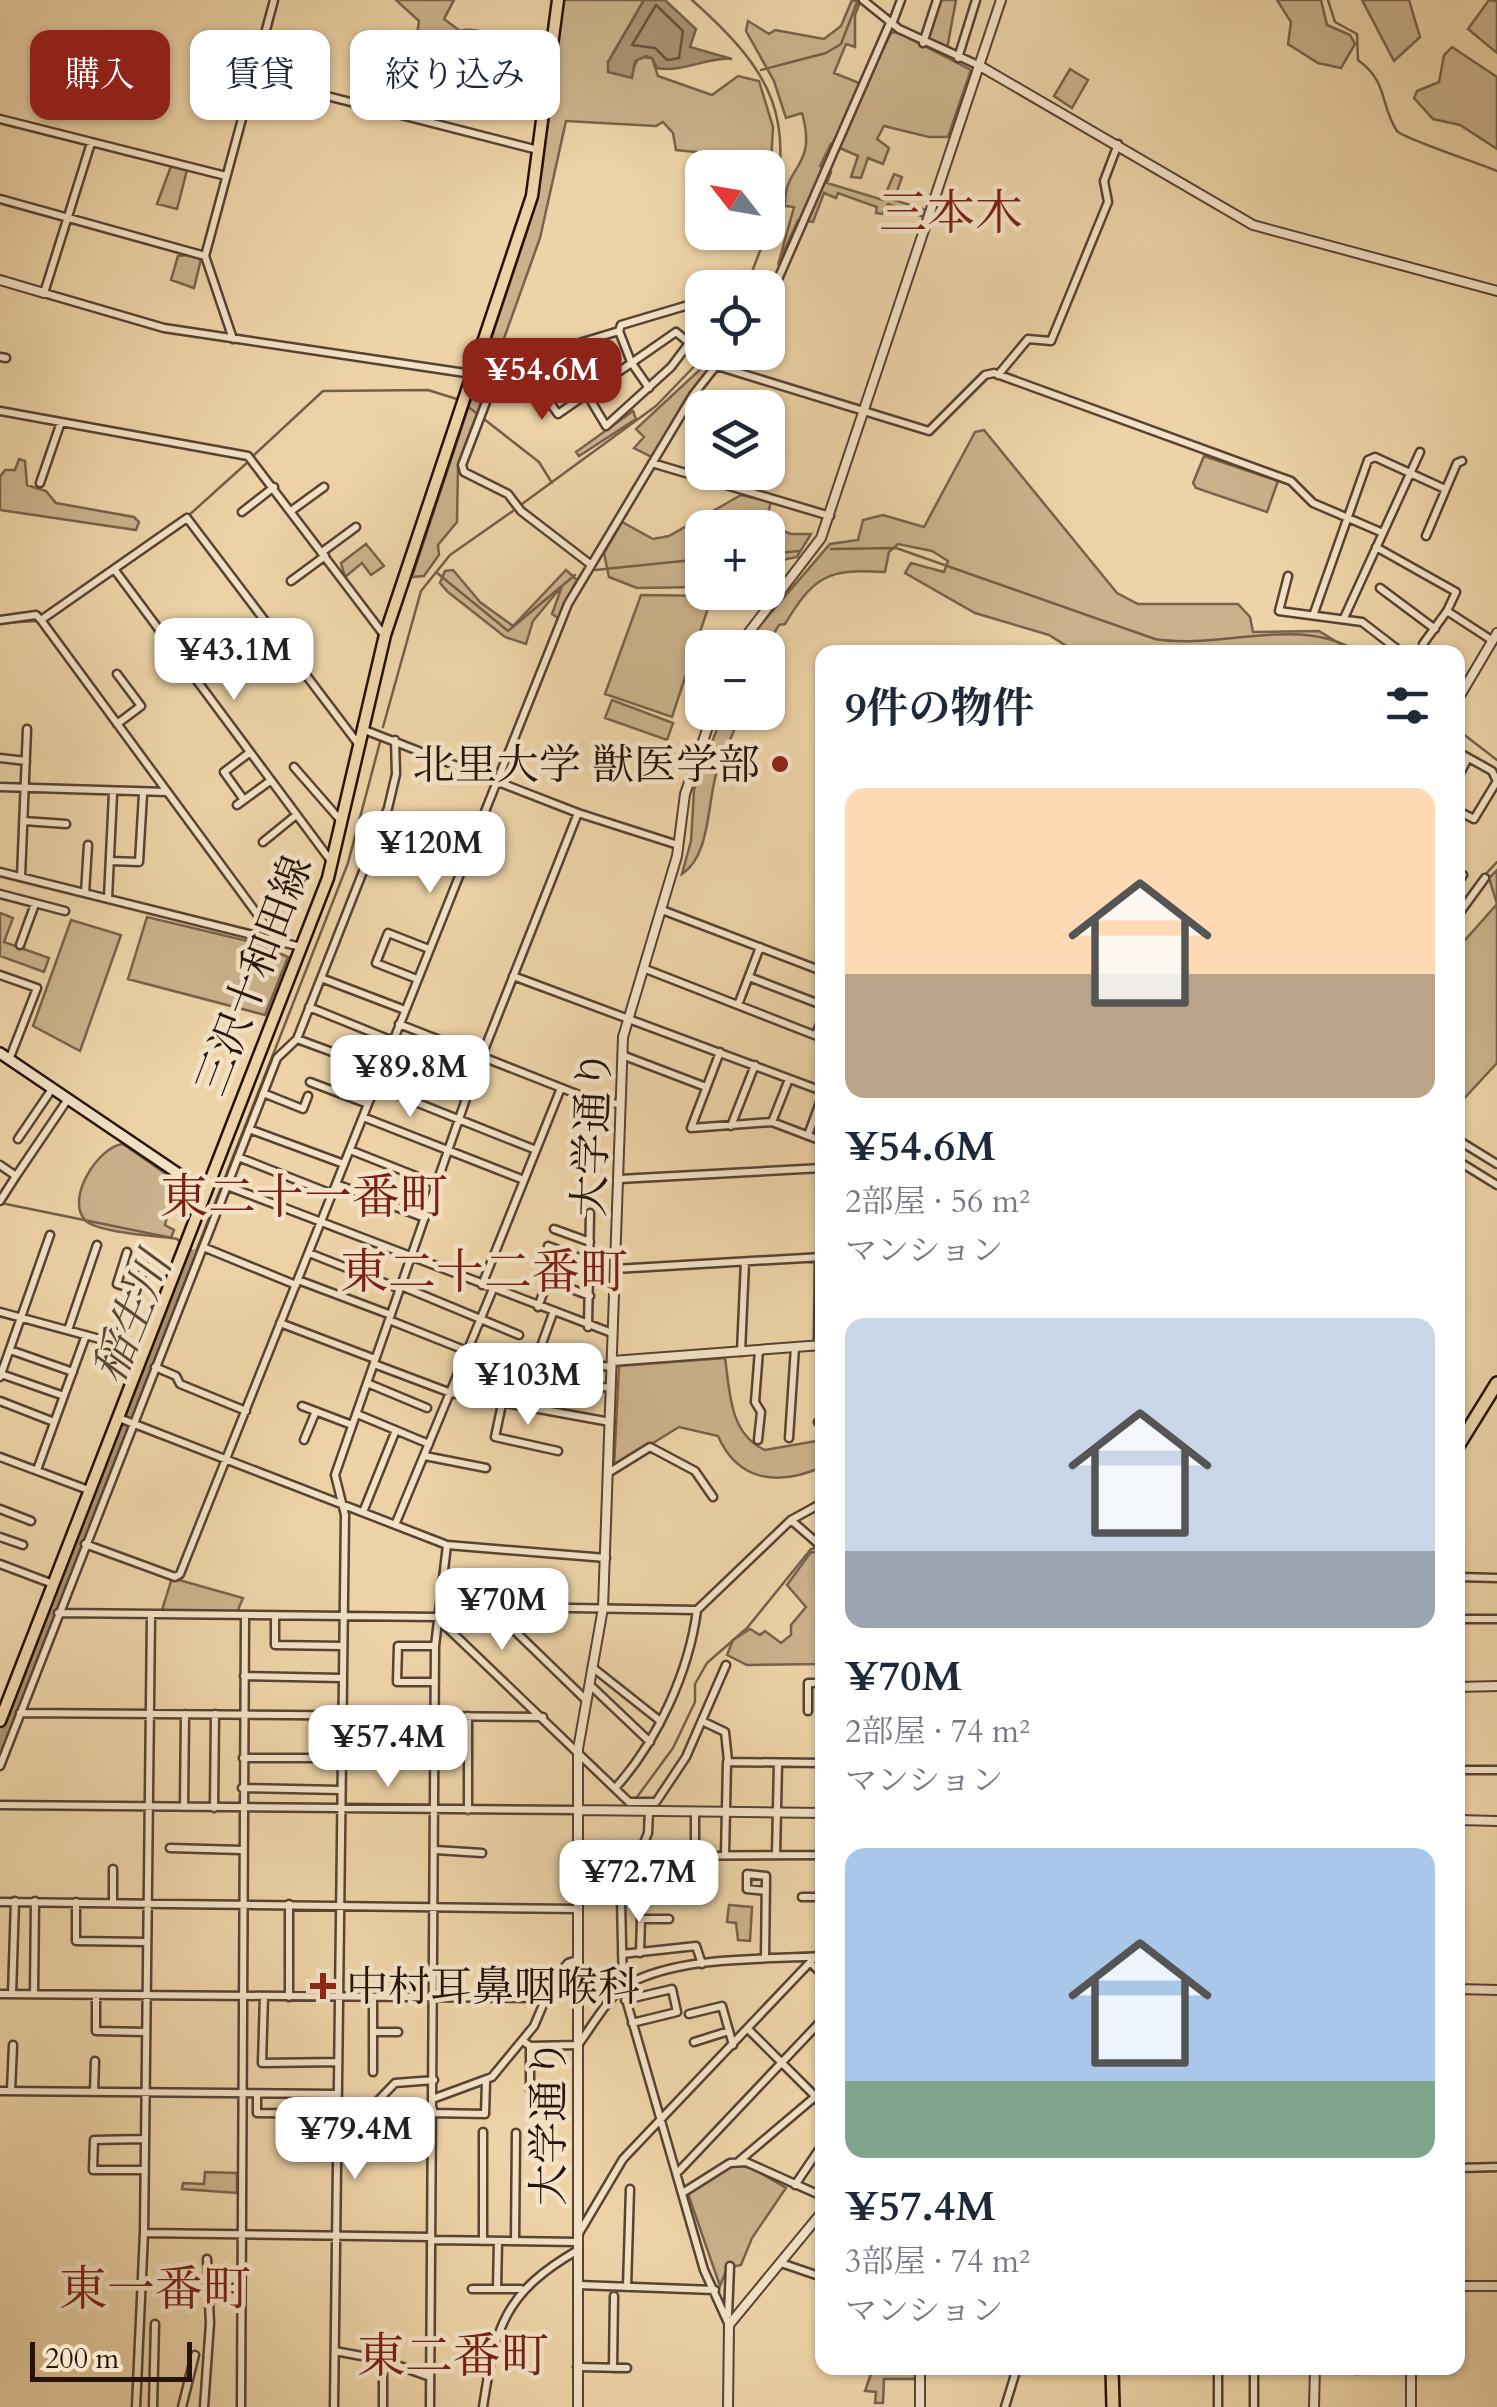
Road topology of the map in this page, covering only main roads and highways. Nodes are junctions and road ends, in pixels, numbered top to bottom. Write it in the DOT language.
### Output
graph roads {
  1 [pos="558,0"];
  2 [pos="3,1056"];
  3 [pos="204,1191"];
  4 [pos="1497,1383"];
  5 [pos="1465,1435"];
  6 [pos="0,1722"];
  7 [pos="1112,2375"];
  8 [pos="1112,2407"];
  1 -- 3 [label="main road, 三沢十和田線"];
  2 -- 3 [label="main road"];
  3 -- 6 [label="main road, 三沢十和田線"];
  4 -- 5 [label="highway"];
  7 -- 8 [label="highway"];
}
